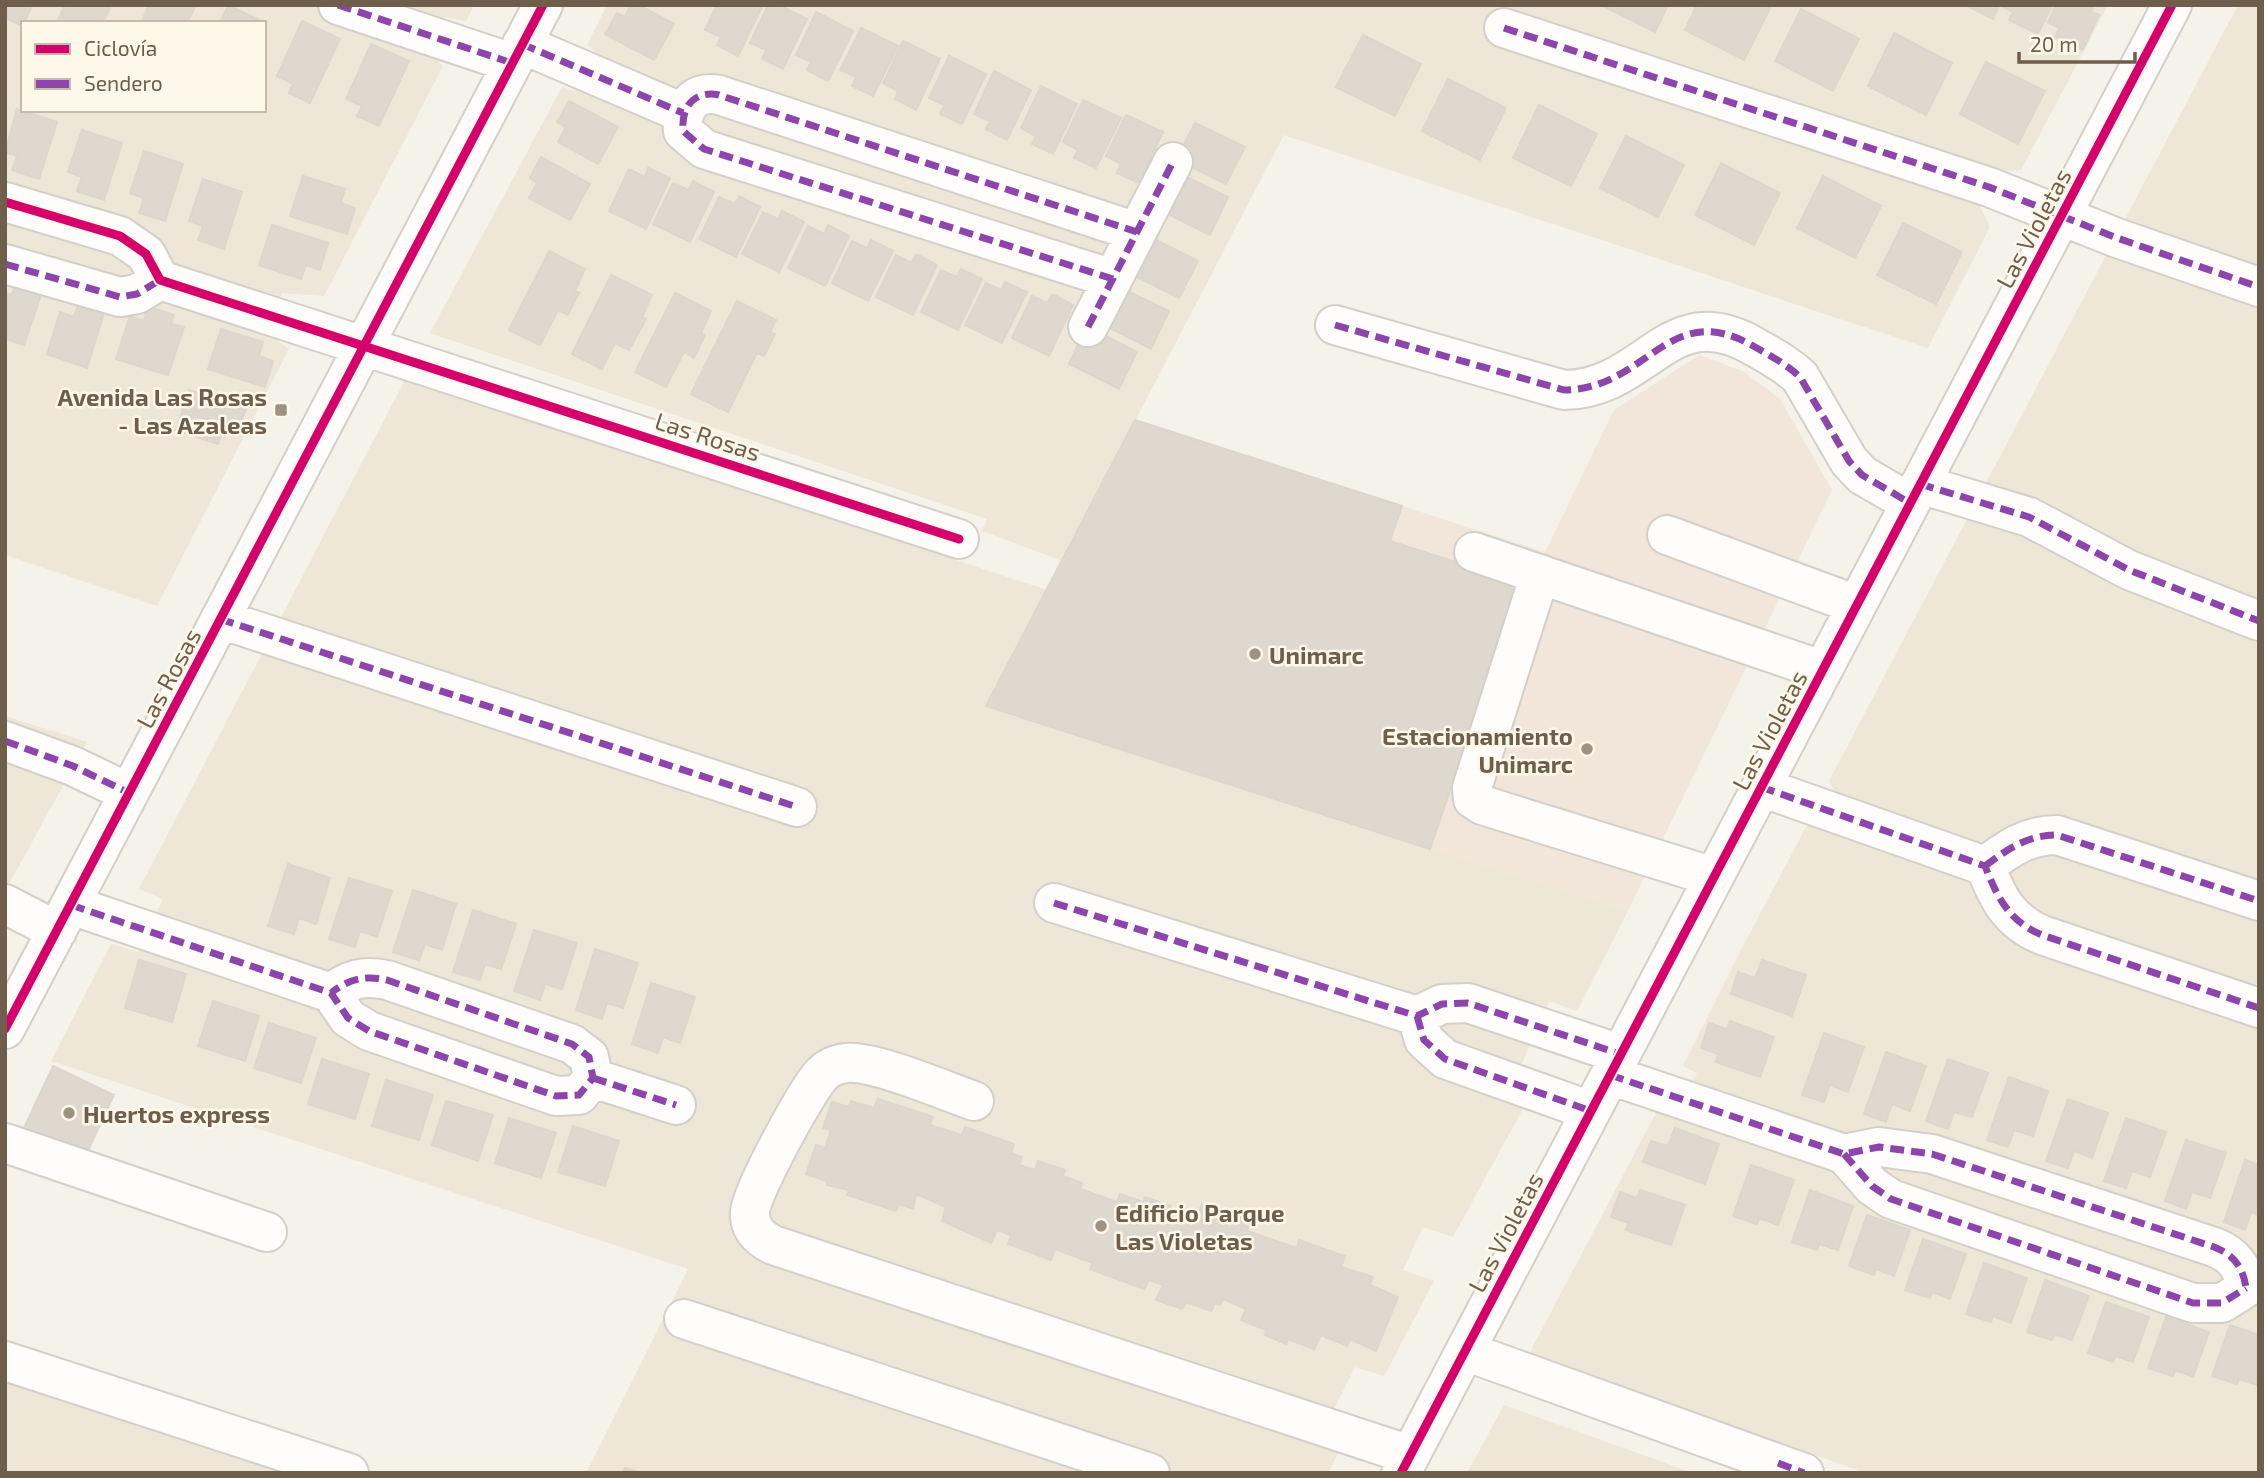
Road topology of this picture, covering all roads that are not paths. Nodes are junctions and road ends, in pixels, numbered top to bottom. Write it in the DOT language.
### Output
graph roads {
  1 [pos="338,5"];
  2 [pos="543,5"];
  3 [pos="2172,5"];
  4 [pos="1504,28"];
  5 [pos="517,54"];
  6 [pos="683,113"];
  7 [pos="1173,162"];
  8 [pos="5,202"];
  9 [pos="2061,216"];
  10 [pos="1137,232"];
  11 [pos="5,264"];
  12 [pos="1113,279"];
  13 [pos="160,280"];
  14 [pos="2259,287"];
  15 [pos="1335,325"];
  16 [pos="1088,327"];
  17 [pos="364,345"];
  18 [pos="1915,494"];
  19 [pos="1667,535"];
  20 [pos="959,539"];
  21 [pos="1474,552"];
  22 [pos="1540,574"];
  23 [pos="1857,605"];
  24 [pos="220,619"];
  25 [pos="2259,621"];
  26 [pos="1822,670"];
  27 [pos="5,741"];
  28 [pos="1761,787"];
  29 [pos="129,793"];
  30 [pos="797,807"];
  31 [pos="1985,866"];
  32 [pos="1714,877"];
  33 [pos="2259,901"];
  34 [pos="1054,903"];
  35 [pos="5,904"];
  36 [pos="64,918"];
  37 [pos="331,993"];
  38 [pos="2259,1008"];
  39 [pos="1417,1016"];
  40 [pos="5,1029"];
  41 [pos="1615,1064"];
  42 [pos="593,1078"];
  43 [pos="974,1101"];
  44 [pos="676,1105"];
  45 [pos="1591,1111"];
  46 [pos="5,1143"];
  47 [pos="1844,1154"];
  48 [pos="267,1232"];
  49 [pos="2252,1290"];
  50 [pos="684,1320"];
  51 [pos="1465,1351"];
  52 [pos="5,1361"];
  53 [pos="1405,1464"];
  54 [pos="349,1473"];
  55 [pos="1150,1473"];
  56 [pos="1804,1473"];
  1 -- 5 [label="street"];
  2 -- 5 [label="street, Las Rosas"];
  3 -- 9 [label="street, Las Violetas"];
  4 -- 9 [label="street"];
  5 -- 6 [label="street"];
  5 -- 17 [label="street, Las Rosas"];
  6 -- 10 [label="street"];
  6 -- 12 [label="street"];
  7 -- 10 [label="street"];
  8 -- 13 [label="street"];
  9 -- 14 [label="street"];
  9 -- 18 [label="street, Las Violetas"];
  10 -- 12 [label="street"];
  11 -- 13 [label="street"];
  12 -- 16 [label="street"];
  13 -- 17 [label="street"];
  15 -- 18 [label="street"];
  17 -- 20 [label="street, Las Rosas"];
  17 -- 24 [label="street, Las Rosas"];
  18 -- 23 [label="street, Las Violetas"];
  18 -- 25 [label="street"];
  19 -- 23 [label="street"];
  21 -- 22 [label="street"];
  22 -- 26 [label="street"];
  22 -- 32 [label="street"];
  23 -- 26 [label="street, Las Violetas"];
  24 -- 29 [label="street, Las Rosas"];
  24 -- 30 [label="street"];
  26 -- 28 [label="street, Las Violetas"];
  27 -- 29 [label="street"];
  28 -- 31 [label="street"];
  28 -- 32 [label="street, Las Violetas"];
  29 -- 36 [label="street, Las Rosas"];
  31 -- 33 [label="street"];
  31 -- 38 [label="street"];
  32 -- 41 [label="street, Las Violetas"];
  34 -- 39 [label="street"];
  35 -- 36 [label="street"];
  36 -- 37 [label="street"];
  36 -- 40 [label="street, Las Rosas"];
  37 -- 42 [label="street"];
  37 -- 42 [label="street"];
  39 -- 41 [label="street"];
  39 -- 45 [label="street"];
  41 -- 45 [label="street, Las Violetas"];
  41 -- 47 [label="street"];
  42 -- 44 [label="street"];
  43 -- 53 [label="street"];
  45 -- 51 [label="street, Las Violetas"];
  46 -- 48 [label="street"];
  47 -- 49 [label="street"];
  47 -- 49 [label="street"];
  50 -- 55 [label="street"];
  51 -- 53 [label="street, Las Violetas"];
  51 -- 56 [label="street"];
  52 -- 54 [label="street"];
}
